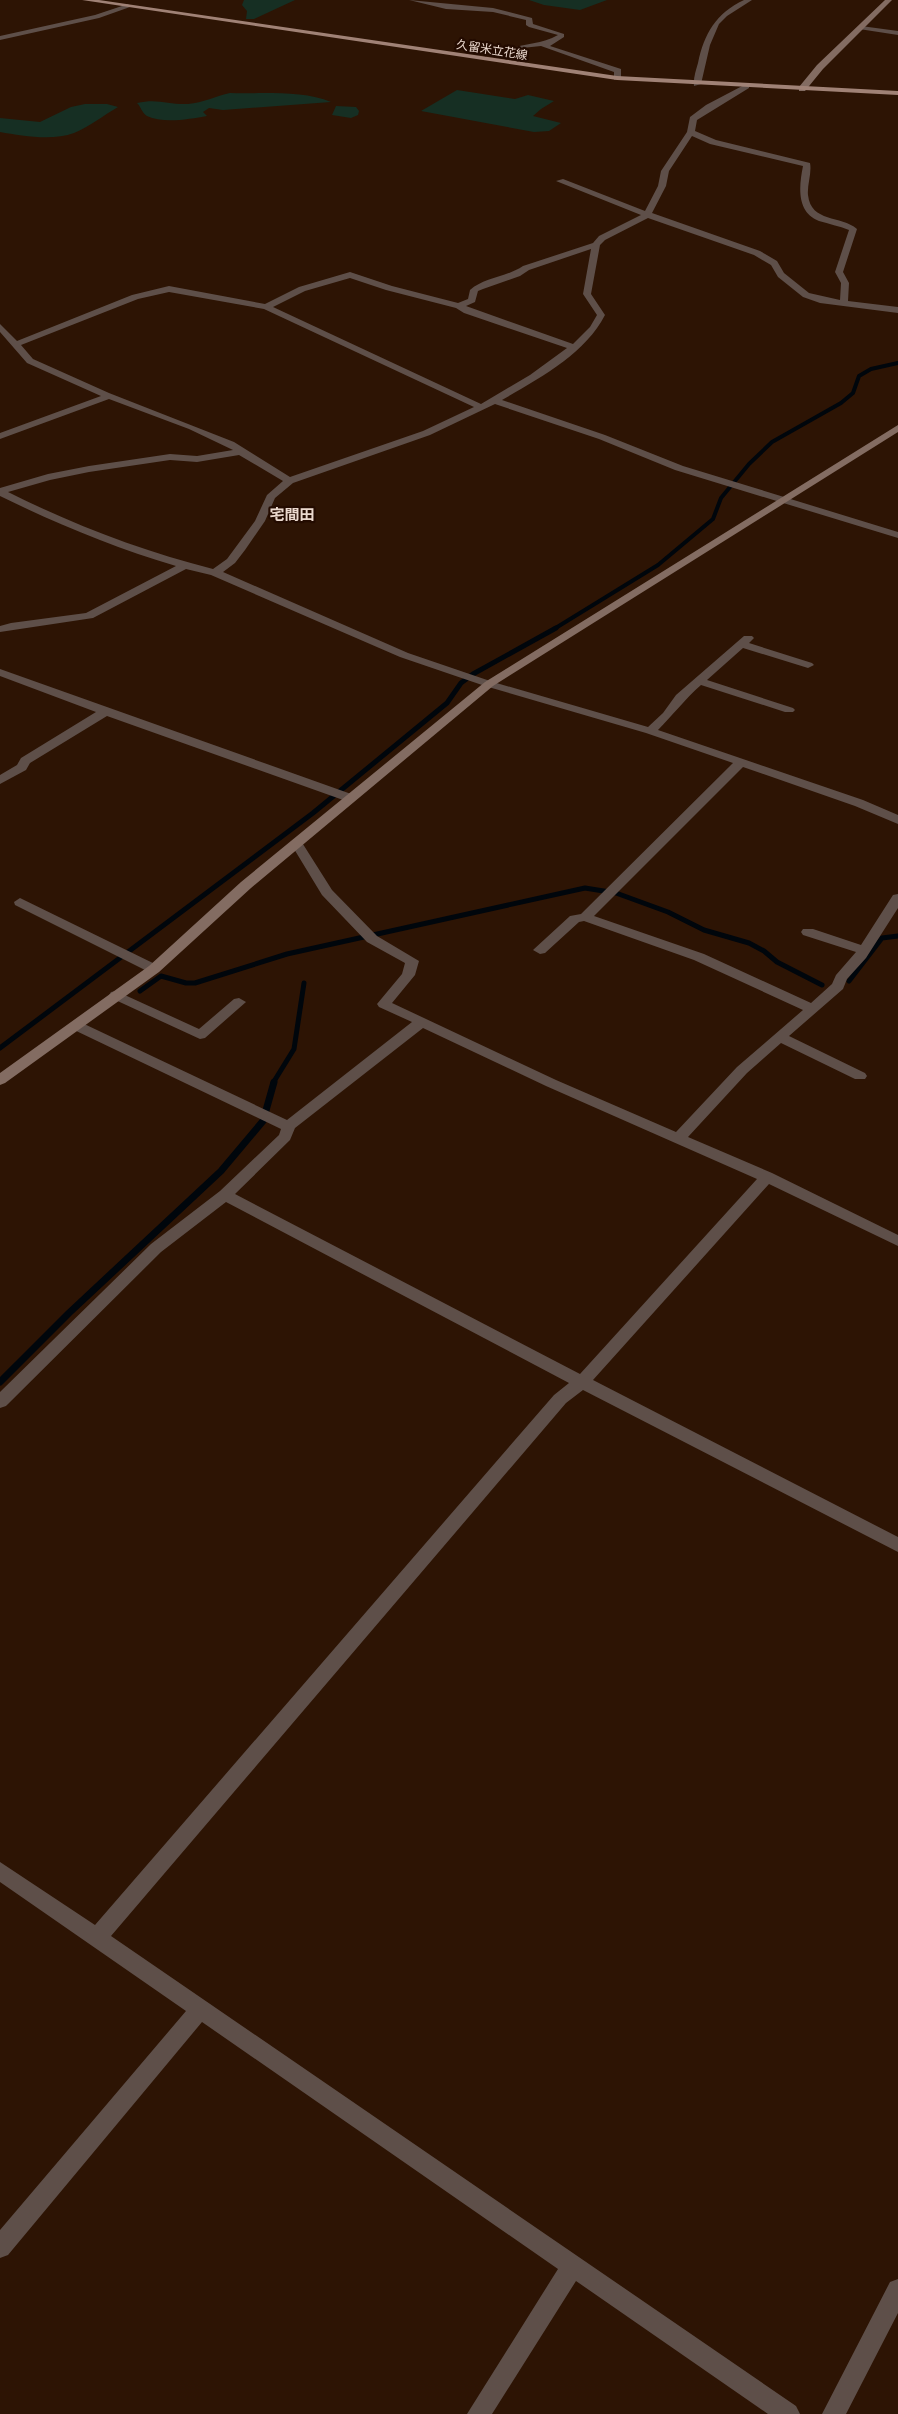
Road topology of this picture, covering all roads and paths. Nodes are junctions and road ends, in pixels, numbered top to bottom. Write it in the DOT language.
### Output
graph roads {
  1 [pos="85,0"];
  2 [pos="412,0"];
  3 [pos="748,0"];
  4 [pos="889,0"];
  5 [pos="98,1"];
  6 [pos="128,6"];
  7 [pos="861,28"];
  8 [pos="898,33"];
  9 [pos="0,38"];
  10 [pos="543,44"];
  11 [pos="506,52"];
  12 [pos="617,78"];
  13 [pos="697,84"];
  14 [pos="746,86"];
  15 [pos="802,89"];
  16 [pos="898,93"];
  17 [pos="701,104"];
  18 [pos="709,107"];
  19 [pos="691,132"];
  20 [pos="560,181"];
  21 [pos="662,208"];
  22 [pos="649,211"];
  23 [pos="596,245"];
  24 [pos="844,303"];
  25 [pos="459,306"];
  26 [pos="266,307"];
  27 [pos="898,310"];
  28 [pos="0,328"];
  29 [pos="14,345"];
  30 [pos="575,348"];
  31 [pos="110,396"];
  32 [pos="493,400"];
  33 [pos="480,407"];
  34 [pos="898,428"];
  35 [pos="0,436"];
  36 [pos="243,451"];
  37 [pos="289,481"];
  38 [pos="0,492"];
  39 [pos="784,499"];
  40 [pos="898,535"];
  41 [pos="184,566"];
  42 [pos="215,573"];
  43 [pos="0,629"];
  44 [pos="808,666"];
  45 [pos="0,672"];
  46 [pos="700,680"];
  47 [pos="483,682"];
  48 [pos="789,710"];
  49 [pos="105,712"];
  50 [pos="650,730"];
  51 [pos="741,762"];
  52 [pos="0,780"];
  53 [pos="350,798"];
  54 [pos="898,820"];
  55 [pos="297,844"];
  56 [pos="898,898"];
  57 [pos="20,902"];
  58 [pos="585,917"];
  59 [pos="808,932"];
  60 [pos="540,950"];
  61 [pos="864,950"];
  62 [pos="154,969"];
  63 [pos="116,995"];
  64 [pos="239,1002"];
  65 [pos="812,1008"];
  66 [pos="421,1022"];
  67 [pos="75,1025"];
  68 [pos="779,1037"];
  69 [pos="860,1076"];
  70 [pos="0,1080"];
  71 [pos="288,1127"];
  72 [pos="678,1140"];
  73 [pos="767,1177"];
  74 [pos="225,1195"];
  75 [pos="898,1241"];
  76 [pos="582,1382"];
  77 [pos="0,1402"];
  78 [pos="898,1545"];
  79 [pos="0,1871"];
  80 [pos="97,1938"];
  81 [pos="200,2009"];
  82 [pos="0,2247"];
  83 [pos="573,2266"];
  84 [pos="898,2290"];
  85 [pos="479,2414"];
  86 [pos="788,2414"];
  87 [pos="834,2414"];
  1 -- 5 [label="main road, 久留米立花線"];
  2 -- 10 [label="street"];
  3 -- 13 [label="street"];
  4 -- 7 [label="street"];
  5 -- 6 [label="main road, 久留米立花線"];
  6 -- 9 [label="street"];
  6 -- 12 [label="main road, 久留米立花線"];
  7 -- 8 [label="street"];
  7 -- 15 [label="street"];
  10 -- 11 [label="street"];
  10 -- 12 [label="street"];
  12 -- 13 [label="main road, 久留米立花線"];
  13 -- 14 [label="main road, 久留米立花線"];
  14 -- 15 [label="main road, 久留米立花線"];
  14 -- 18 [label="street"];
  15 -- 16 [label="main road, 久留米立花線"];
  17 -- 18 [label="street"];
  18 -- 19 [label="street"];
  19 -- 22 [label="street"];
  19 -- 24 [label="street"];
  20 -- 22 [label="street"];
  21 -- 22 [label="street"];
  22 -- 23 [label="street"];
  22 -- 24 [label="street"];
  23 -- 25 [label="street"];
  23 -- 30 [label="street"];
  24 -- 27 [label="street"];
  25 -- 26 [label="street"];
  25 -- 30 [label="street"];
  26 -- 29 [label="street"];
  26 -- 33 [label="street"];
  28 -- 29 [label="street"];
  29 -- 31 [label="street"];
  30 -- 32 [label="street"];
  31 -- 35 [label="street"];
  31 -- 36 [label="street"];
  32 -- 33 [label="street"];
  32 -- 39 [label="street"];
  33 -- 37 [label="street"];
  34 -- 39 [label="street"];
  36 -- 37 [label="street"];
  36 -- 38 [label="street"];
  37 -- 42 [label="street"];
  38 -- 41 [label="street"];
  39 -- 40 [label="street"];
  39 -- 47 [label="street"];
  41 -- 42 [label="street"];
  41 -- 43 [label="street"];
  42 -- 47 [label="street"];
  44 -- 46 [label="street"];
  45 -- 49 [label="street"];
  46 -- 48 [label="street"];
  46 -- 50 [label="street"];
  47 -- 50 [label="street"];
  47 -- 53 [label="street"];
  49 -- 52 [label="street"];
  49 -- 53 [label="street"];
  50 -- 51 [label="street"];
  51 -- 54 [label="street"];
  51 -- 58 [label="street"];
  53 -- 55 [label="street"];
  55 -- 62 [label="street"];
  55 -- 66 [label="street"];
  56 -- 61 [label="street"];
  57 -- 62 [label="street"];
  58 -- 60 [label="street"];
  58 -- 65 [label="street"];
  59 -- 61 [label="street"];
  61 -- 65 [label="street"];
  62 -- 63 [label="street"];
  63 -- 64 [label="street"];
  63 -- 67 [label="street"];
  65 -- 68 [label="street"];
  66 -- 71 [label="street"];
  66 -- 72 [label="street"];
  67 -- 70 [label="street"];
  67 -- 71 [label="street"];
  68 -- 69 [label="street"];
  68 -- 72 [label="street"];
  71 -- 74 [label="street"];
  72 -- 73 [label="street"];
  73 -- 75 [label="street"];
  73 -- 76 [label="street"];
  74 -- 76 [label="street"];
  74 -- 77 [label="street"];
  76 -- 78 [label="street"];
  76 -- 80 [label="street"];
  79 -- 80 [label="street"];
  80 -- 81 [label="street"];
  81 -- 82 [label="street"];
  81 -- 83 [label="street"];
  83 -- 85 [label="street"];
  83 -- 86 [label="street"];
  84 -- 87 [label="street"];
}
